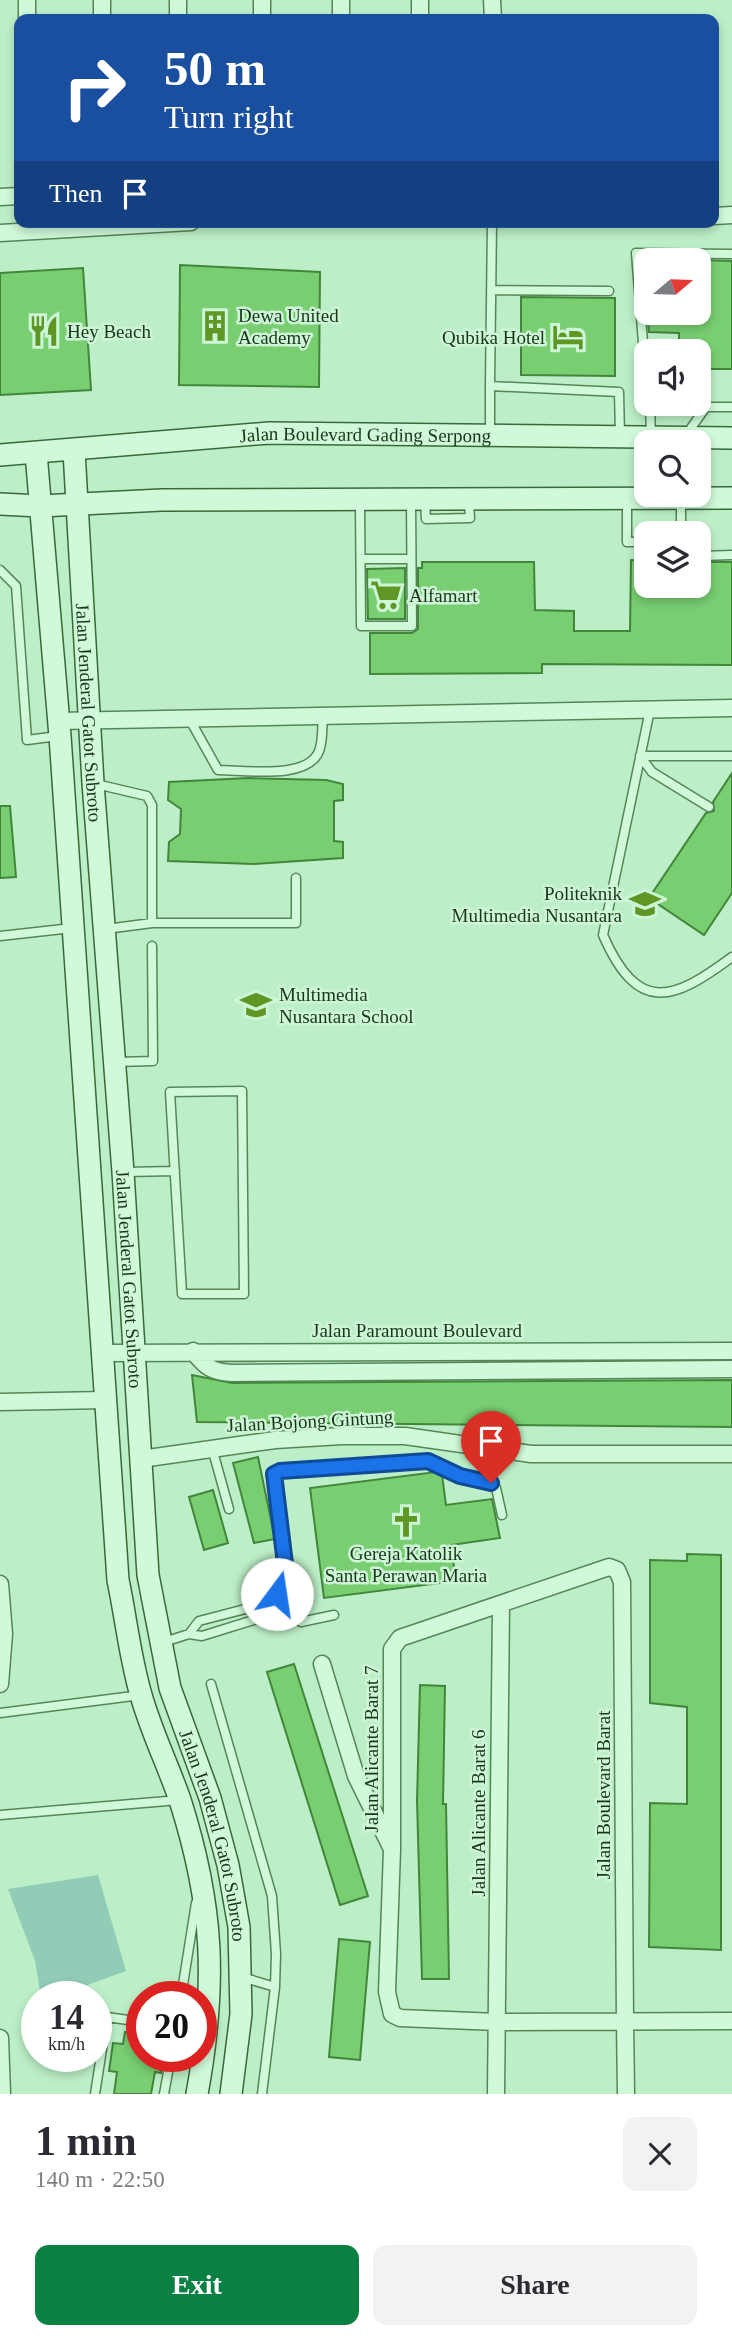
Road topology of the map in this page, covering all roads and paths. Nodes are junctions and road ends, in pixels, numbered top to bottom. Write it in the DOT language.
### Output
graph roads {
  1 [pos="22,228"];
  2 [pos="492,228"];
  3 [pos="0,233"];
  4 [pos="732,254"];
  5 [pos="492,290"];
  6 [pos="608,291"];
  7 [pos="643,339"];
  8 [pos="490,386"];
  9 [pos="732,407"];
  10 [pos="690,430"];
  11 [pos="490,436"];
  12 [pos="620,436"];
  13 [pos="634,436"];
  14 [pos="711,438"];
  15 [pos="732,438"];
  16 [pos="75,451"];
  17 [pos="36,453"];
  18 [pos="0,456"];
  19 [pos="627,498"];
  20 [pos="634,498"];
  21 [pos="711,498"];
  22 [pos="732,498"];
  23 [pos="360,499"];
  24 [pos="418,499"];
  25 [pos="79,503"];
  26 [pos="0,505"];
  27 [pos="40,506"];
  28 [pos="634,542"];
  29 [pos="732,555"];
  30 [pos="711,556"];
  31 [pos="361,558"];
  32 [pos="411,559"];
  33 [pos="0,570"];
  34 [pos="732,708"];
  35 [pos="650,710"];
  36 [pos="323,715"];
  37 [pos="188,716"];
  38 [pos="90,719"];
  39 [pos="60,728"];
  40 [pos="640,756"];
  41 [pos="732,756"];
  42 [pos="93,783"];
  43 [pos="709,807"];
  44 [pos="296,878"];
  45 [pos="152,923"];
  46 [pos="72,928"];
  47 [pos="104,930"];
  48 [pos="0,936"];
  49 [pos="152,946"];
  50 [pos="732,957"];
  51 [pos="113,1062"];
  52 [pos="175,1171"];
  53 [pos="123,1172"];
  54 [pos="193,1351"];
  55 [pos="732,1351"];
  56 [pos="133,1352"];
  57 [pos="102,1353"];
  58 [pos="732,1369"];
  59 [pos="106,1400"];
  60 [pos="0,1402"];
  61 [pos="212,1448"];
  62 [pos="732,1454"];
  63 [pos="141,1459"];
  64 [pos="229,1509"];
  65 [pos="502,1515"];
  66 [pos="287,1580"];
  67 [pos="0,1584"];
  68 [pos="280,1600"];
  69 [pos="501,1604"];
  70 [pos="291,1605"];
  71 [pos="334,1615"];
  72 [pos="189,1634"];
  73 [pos="159,1643"];
  74 [pos="321,1664"];
  75 [pos="211,1684"];
  76 [pos="0,1685"];
  77 [pos="141,1695"];
  78 [pos="0,1713"];
  79 [pos="180,1800"];
  80 [pos="0,1815"];
  81 [pos="392,1850"];
  82 [pos="201,1877"];
  83 [pos="242,1977"];
  84 [pos="184,1981"];
  85 [pos="211,1981"];
  86 [pos="275,1987"];
  87 [pos="126,2020"];
  88 [pos="732,2021"];
  89 [pos="497,2022"];
  90 [pos="625,2022"];
  91 [pos="0,2038"];
  92 [pos="168,2072"];
  93 [pos="200,2072"];
  94 [pos="2,2094"];
  95 [pos="95,2094"];
  96 [pos="164,2094"];
  97 [pos="197,2094"];
  98 [pos="231,2094"];
  99 [pos="262,2094"];
  100 [pos="496,2094"];
  101 [pos="626,2094"];
  1 -- 3 [label="street"];
  2 -- 5 [label="lane"];
  4 -- 7 [label="lane"];
  5 -- 6 [label="lane"];
  5 -- 8 [label="lane"];
  8 -- 11 [label="lane"];
  8 -- 12 [label="lane"];
  9 -- 10 [label="lane"];
  11 -- 12 [label="street, Jalan Boulevard Gading Serpong"];
  11 -- 16 [label="street, Jalan Boulevard Gading Serpong"];
  12 -- 13 [label="street, Jalan Boulevard Gading Serpong"];
  14 -- 15 [label="street, Jalan Boulevard Gading Serpong"];
  16 -- 17 [label="street, Jalan Boulevard Gading Serpong"];
  16 -- 25 [label="street, Jalan Jenderal Gatot Subroto"];
  17 -- 18 [label="street, Jalan Boulevard Gading Serpong"];
  17 -- 27 [label="street, Jalan Jenderal Gatot Subroto"];
  19 -- 20 [label="street"];
  19 -- 24 [label="street"];
  19 -- 28 [label="lane"];
  21 -- 22 [label="street"];
  23 -- 24 [label="street"];
  23 -- 25 [label="street"];
  23 -- 31 [label="lane"];
  24 -- 32 [label="lane"];
  25 -- 27 [label="street"];
  25 -- 38 [label="street, Jalan Jenderal Gatot Subroto"];
  26 -- 27 [label="street"];
  27 -- 39 [label="street, Jalan Jenderal Gatot Subroto"];
  29 -- 30 [label="lane"];
  31 -- 32 [label="lane"];
  31 -- 32 [label="lane"];
  33 -- 39 [label="lane"];
  34 -- 35 [label="street"];
  35 -- 36 [label="street"];
  35 -- 40 [label="lane"];
  36 -- 37 [label="street"];
  36 -- 37 [label="lane"];
  37 -- 38 [label="street"];
  38 -- 39 [label="street"];
  38 -- 42 [label="street, Jalan Jenderal Gatot Subroto"];
  39 -- 46 [label="street, Jalan Jenderal Gatot Subroto"];
  40 -- 41 [label="lane"];
  40 -- 43 [label="lane"];
  40 -- 50 [label="lane"];
  42 -- 45 [label="lane"];
  42 -- 47 [label="street, Jalan Jenderal Gatot Subroto"];
  44 -- 45 [label="lane"];
  45 -- 47 [label="lane"];
  46 -- 48 [label="lane"];
  46 -- 57 [label="street, Jalan Jenderal Gatot Subroto"];
  47 -- 51 [label="street, Jalan Jenderal Gatot Subroto"];
  49 -- 51 [label="lane"];
  51 -- 53 [label="street, Jalan Jenderal Gatot Subroto"];
  52 -- 52 [label="lane"];
  52 -- 53 [label="lane"];
  53 -- 56 [label="street, Jalan Jenderal Gatot Subroto"];
  54 -- 55 [label="street, Jalan Paramount Boulevard"];
  54 -- 56 [label="street, Jalan Paramount Boulevard"];
  54 -- 58 [label="street"];
  56 -- 57 [label="street, Jalan Paramount Boulevard"];
  56 -- 63 [label="street, Jalan Jenderal Gatot Subroto"];
  57 -- 59 [label="street, Jalan Jenderal Gatot Subroto"];
  59 -- 60 [label="street"];
  59 -- 77 [label="street, Jalan Jenderal Gatot Subroto"];
  61 -- 62 [label="street, Jalan Bojong Gintung"];
  61 -- 63 [label="street, Jalan Bojong Gintung"];
  61 -- 64 [label="lane"];
  63 -- 73 [label="street, Jalan Jenderal Gatot Subroto"];
  65 -- 66 [label="lane"];
  66 -- 68 [label="lane"];
  66 -- 70 [label="lane"];
  67 -- 76 [label="street"];
  68 -- 70 [label="lane"];
  68 -- 72 [label="lane"];
  68 -- 72 [label="lane"];
  69 -- 81 [label="street, Jalan Alicante Barat 7"];
  69 -- 89 [label="street, Jalan Alicante Barat 6"];
  69 -- 90 [label="street, Jalan Boulevard Barat"];
  70 -- 71 [label="lane"];
  72 -- 73 [label="lane"];
  73 -- 83 [label="street, Jalan Jenderal Gatot Subroto"];
  74 -- 81 [label="street, Jalan Alicante Barat 7"];
  75 -- 86 [label="lane"];
  77 -- 78 [label="lane"];
  77 -- 79 [label="street, Jalan Jenderal Gatot Subroto"];
  79 -- 80 [label="lane"];
  79 -- 82 [label="street, Jalan Jenderal Gatot Subroto"];
  81 -- 89 [label="street, Jalan Alicante Barat 7"];
  82 -- 84 [label="lane"];
  82 -- 85 [label="street, Jalan Jenderal Gatot Subroto"];
  83 -- 86 [label="lane"];
  83 -- 98 [label="street, Jalan Jenderal Gatot Subroto"];
  86 -- 99 [label="lane"];
  87 -- 95 [label="lane"];
  88 -- 90 [label="street"];
  89 -- 90 [label="street"];
  89 -- 100 [label="street, Jalan Alicante Barat 6"];
  90 -- 101 [label="street, Jalan Boulevard Barat"];
  91 -- 94 [label="street"];
  92 -- 96 [label="lane"];
  93 -- 97 [label="street, Jalan Jenderal Gatot Subroto"];
}
